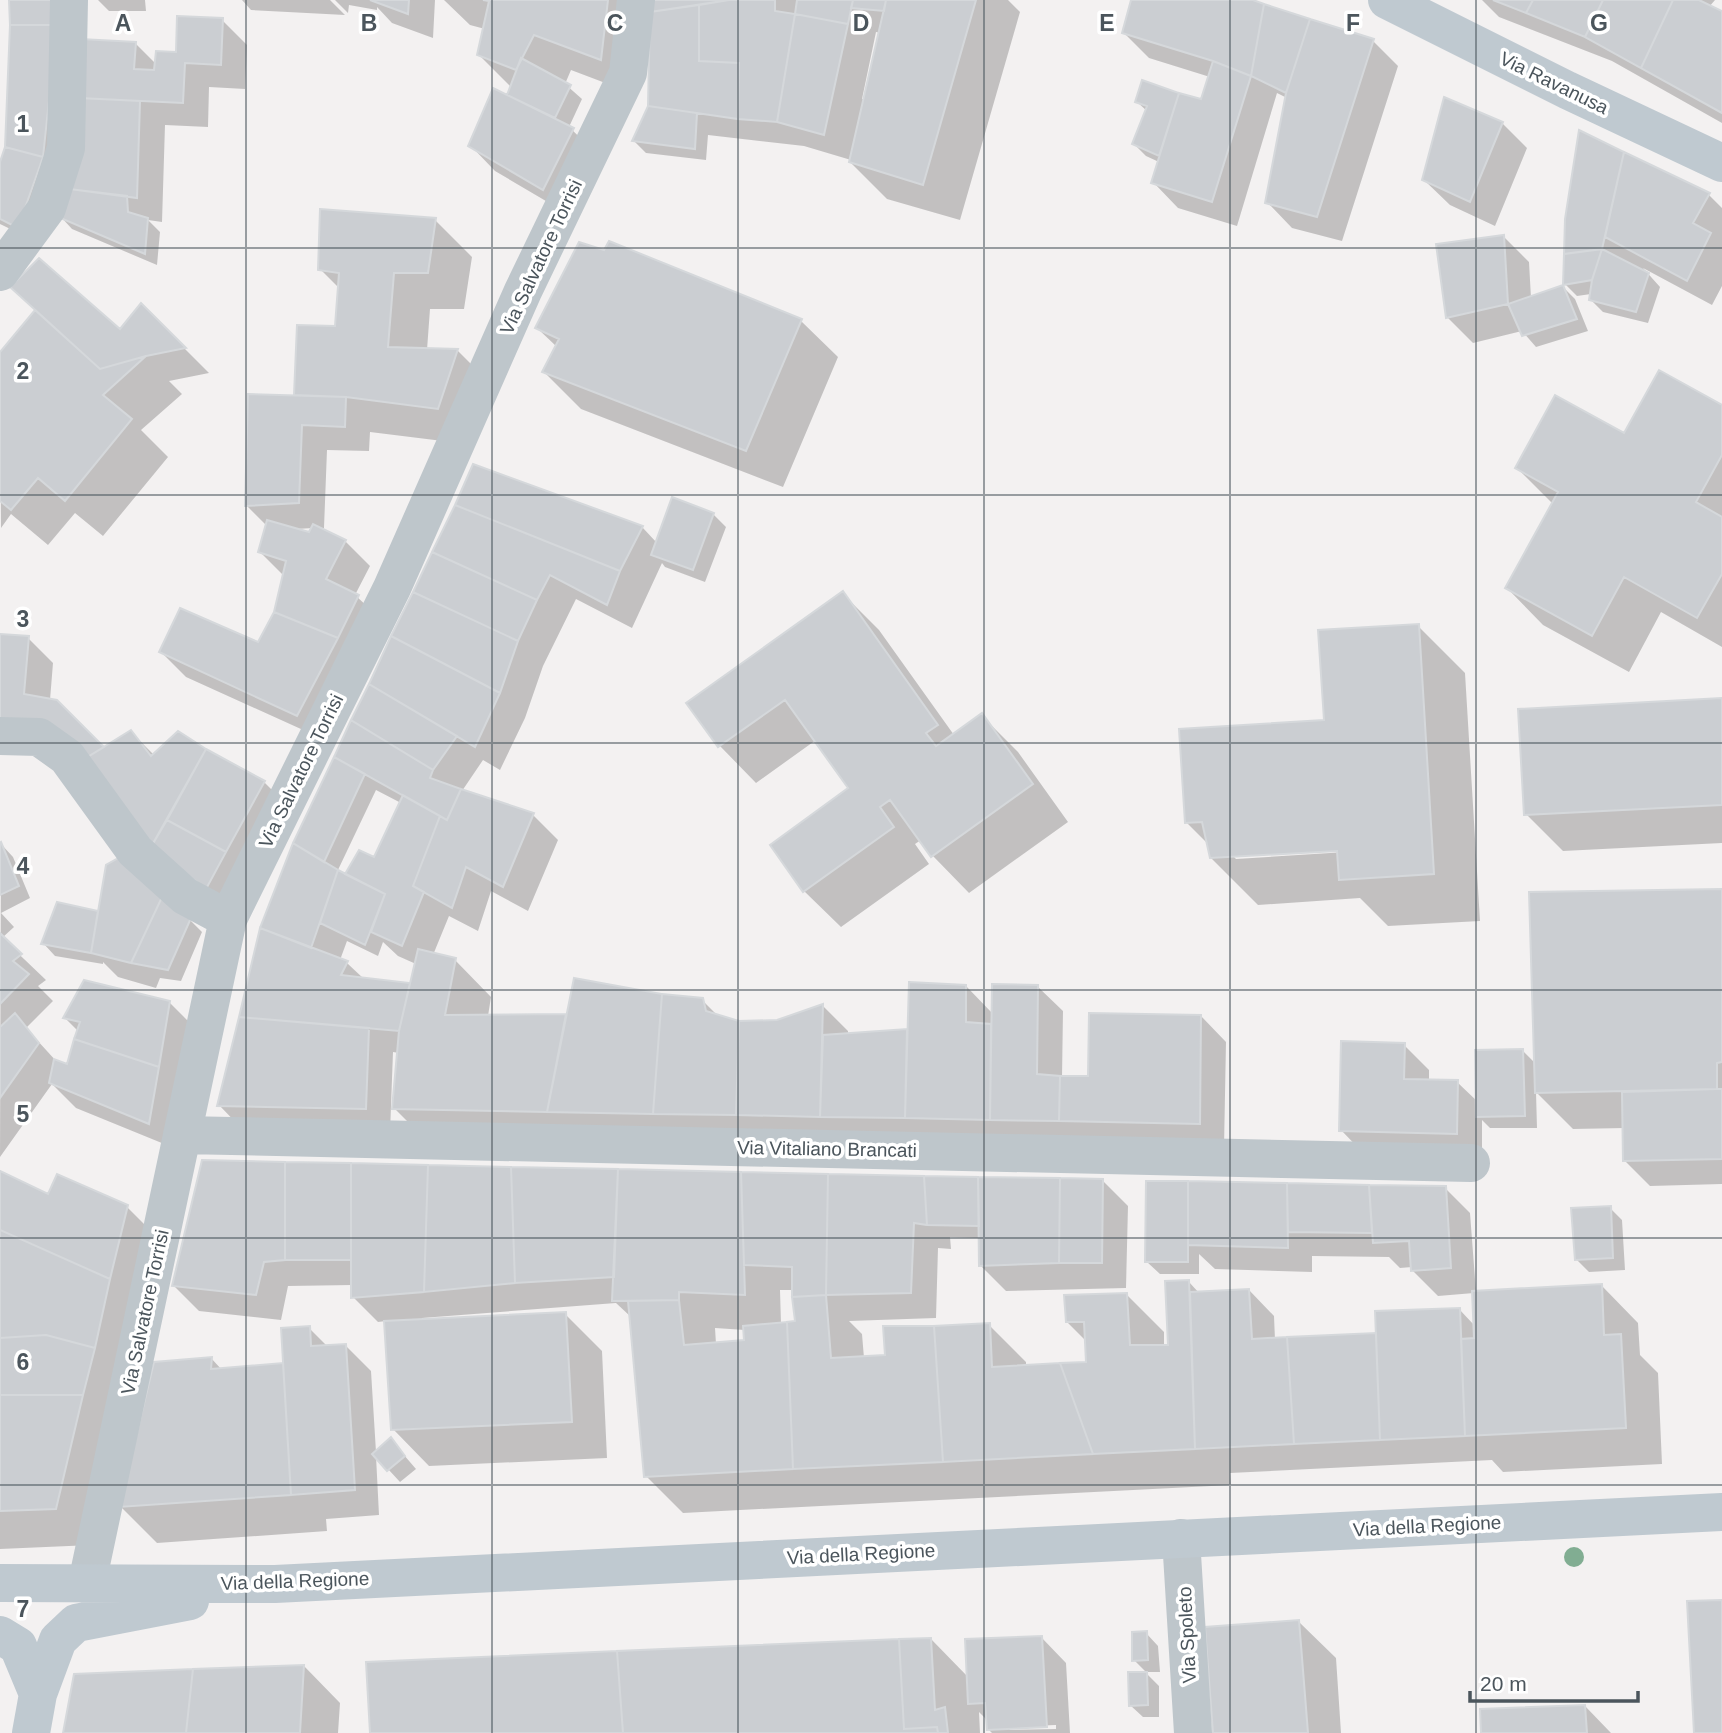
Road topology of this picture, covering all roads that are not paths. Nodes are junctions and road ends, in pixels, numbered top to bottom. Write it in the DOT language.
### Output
graph roads {
  1 [pos="69,0"];
  2 [pos="636,0"];
  3 [pos="1388,0"];
  4 [pos="1722,163"];
  5 [pos="0,272"];
  6 [pos="0,736"];
  7 [pos="228,919"];
  8 [pos="182,1135"];
  9 [pos="1471,1163"];
  10 [pos="1722,1512"];
  11 [pos="1181,1538"];
  12 [pos="0,1583"];
  13 [pos="87,1583"];
  14 [pos="275,1584"];
  15 [pos="0,1634"];
  16 [pos="38,1694"];
  17 [pos="32,1733"];
  18 [pos="1193,1733"];
  1 -- 5 [label="street"];
  2 -- 7 [label="street, Via Salvatore Torrisi"];
  3 -- 4 [label="main road, Via Ravanusa"];
  6 -- 7 [label="street"];
  7 -- 8 [label="street, Via Salvatore Torrisi"];
  8 -- 9 [label="street, Via Vitaliano Brancati"];
  8 -- 13 [label="street, Via Salvatore Torrisi"];
  10 -- 11 [label="main road, Via della Regione"];
  11 -- 14 [label="main road, Via della Regione"];
  11 -- 18 [label="street, Via Spoleto"];
  12 -- 13 [label="main road, Via della Regione"];
  13 -- 14 [label="main road, Via della Regione"];
  14 -- 16 [label="main road"];
  15 -- 16 [label="main road"];
  16 -- 17 [label="main road"];
}
